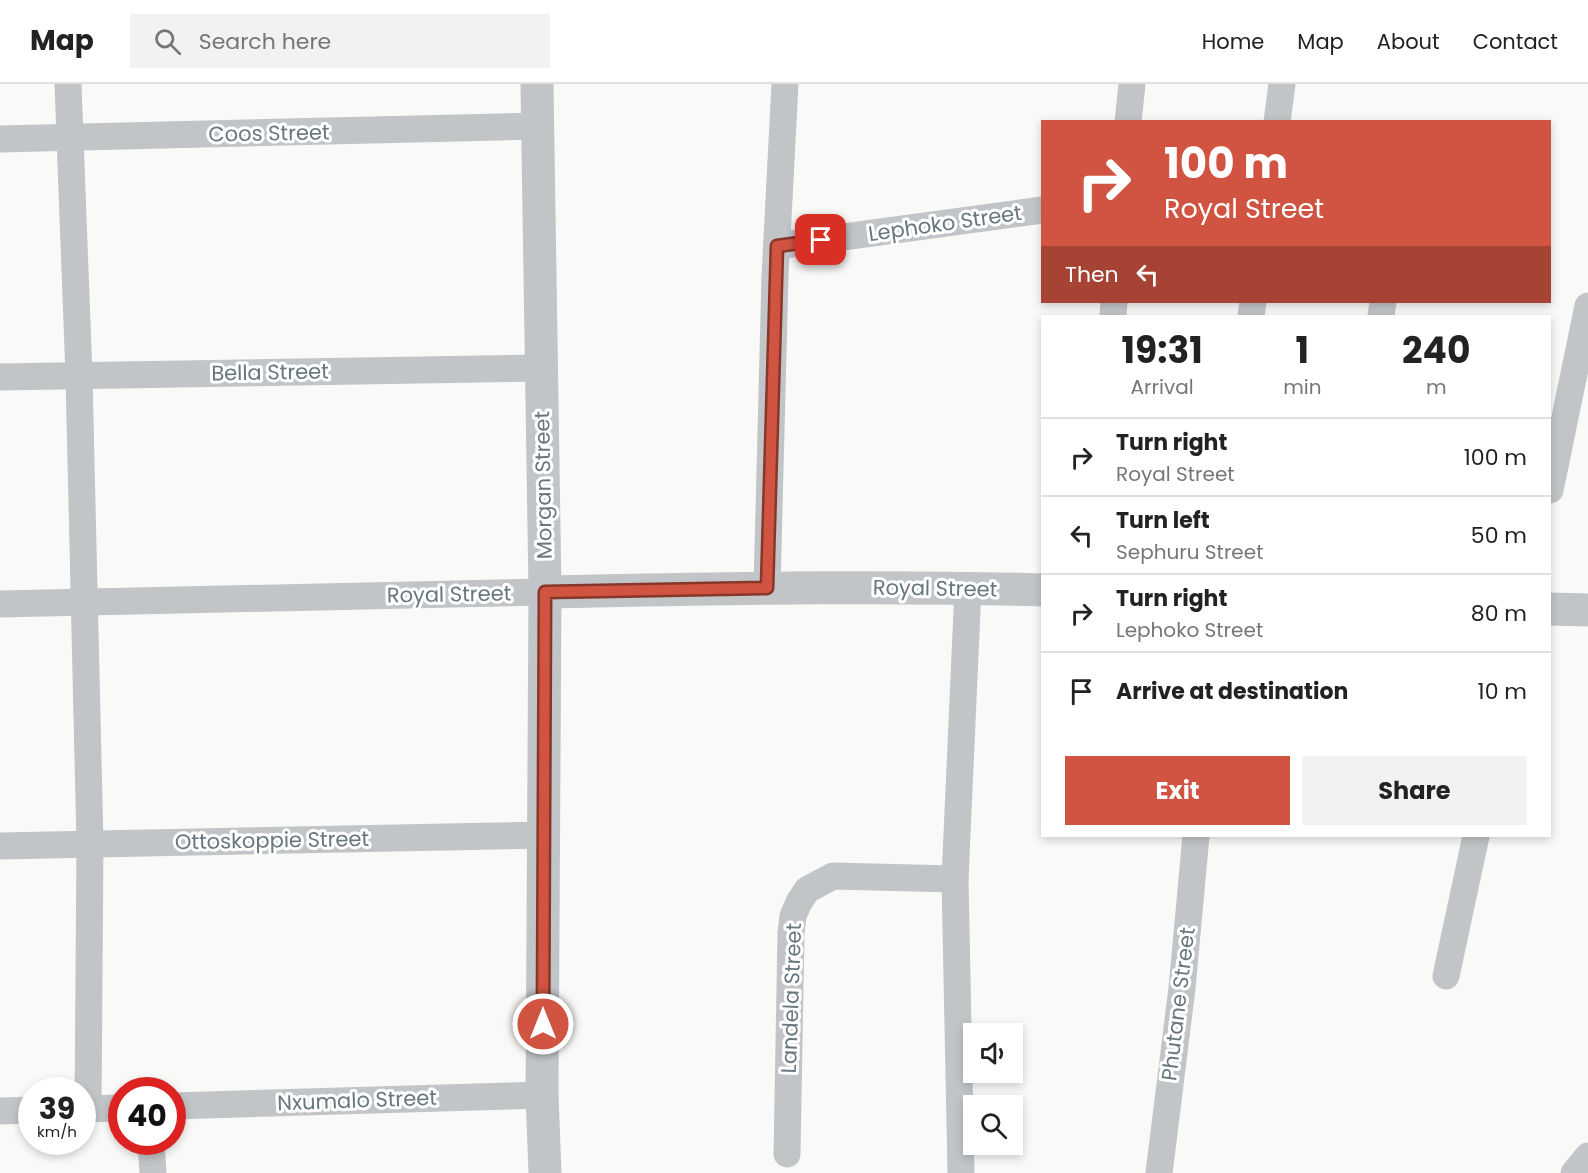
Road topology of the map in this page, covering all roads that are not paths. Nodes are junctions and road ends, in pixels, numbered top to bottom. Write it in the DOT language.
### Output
graph roads {
  1 [pos="68,84"];
  2 [pos="537,84"];
  3 [pos="785,84"];
  4 [pos="1132,84"];
  5 [pos="1282,84"];
  6 [pos="1128,120"];
  7 [pos="1277,120"];
  8 [pos="538,126"];
  9 [pos="69,138"];
  10 [pos="0,139"];
  11 [pos="1041,210"];
  12 [pos="777,246"];
  13 [pos="1588,306"];
  14 [pos="541,368"];
  15 [pos="79,376"];
  16 [pos="0,377"];
  17 [pos="1551,485"];
  18 [pos="767,588"];
  19 [pos="969,588"];
  20 [pos="1041,590"];
  21 [pos="545,592"];
  22 [pos="84,601"];
  23 [pos="0,604"];
  24 [pos="1551,609"];
  25 [pos="1588,610"];
  26 [pos="544,835"];
  27 [pos="1196,837"];
  28 [pos="1476,837"];
  29 [pos="90,844"];
  30 [pos="0,846"];
  31 [pos="955,879"];
  32 [pos="1446,976"];
  33 [pos="86,1077"];
  34 [pos="542,1095"];
  35 [pos="186,1106"];
  36 [pos="18,1110"];
  37 [pos="0,1111"];
  38 [pos="788,1154"];
  39 [pos="152,1155"];
  40 [pos="1588,1156"];
  41 [pos="153,1173"];
  42 [pos="545,1173"];
  43 [pos="961,1173"];
  44 [pos="1159,1173"];
  45 [pos="1574,1173"];
  1 -- 9 [label="street"];
  2 -- 8 [label="street, Morgan Street"];
  3 -- 12 [label="street"];
  4 -- 6 [label="street"];
  5 -- 7 [label="street"];
  8 -- 9 [label="street, Coos Street"];
  8 -- 14 [label="street, Morgan Street"];
  9 -- 10 [label="street, Coos Street"];
  9 -- 15 [label="street"];
  11 -- 12 [label="street, Lephoko Street"];
  12 -- 18 [label="street"];
  13 -- 17 [label="street"];
  14 -- 15 [label="street, Bella Street"];
  14 -- 21 [label="street, Morgan Street"];
  15 -- 16 [label="street, Bella Street"];
  15 -- 22 [label="street"];
  18 -- 19 [label="street, Royal Street"];
  18 -- 21 [label="street, Royal Street"];
  19 -- 20 [label="street, Royal Street"];
  19 -- 31 [label="street"];
  21 -- 22 [label="street, Royal Street"];
  21 -- 26 [label="street, Morgan Street"];
  22 -- 23 [label="street, Royal Street"];
  22 -- 29 [label="street"];
  24 -- 25 [label="street"];
  26 -- 29 [label="street, Ottoskoppie Street"];
  26 -- 34 [label="street, Morgan Street"];
  27 -- 44 [label="street, Phutane Street"];
  28 -- 32 [label="street"];
  29 -- 30 [label="street, Ottoskoppie Street"];
  29 -- 33 [label="street"];
  31 -- 38 [label="street, Landela Street"];
  31 -- 43 [label="street"];
  34 -- 35 [label="street, Nxumalo Street"];
  34 -- 42 [label="street, Morgan Street"];
  36 -- 37 [label="street"];
  39 -- 41 [label="street"];
  40 -- 45 [label="street"];
}
